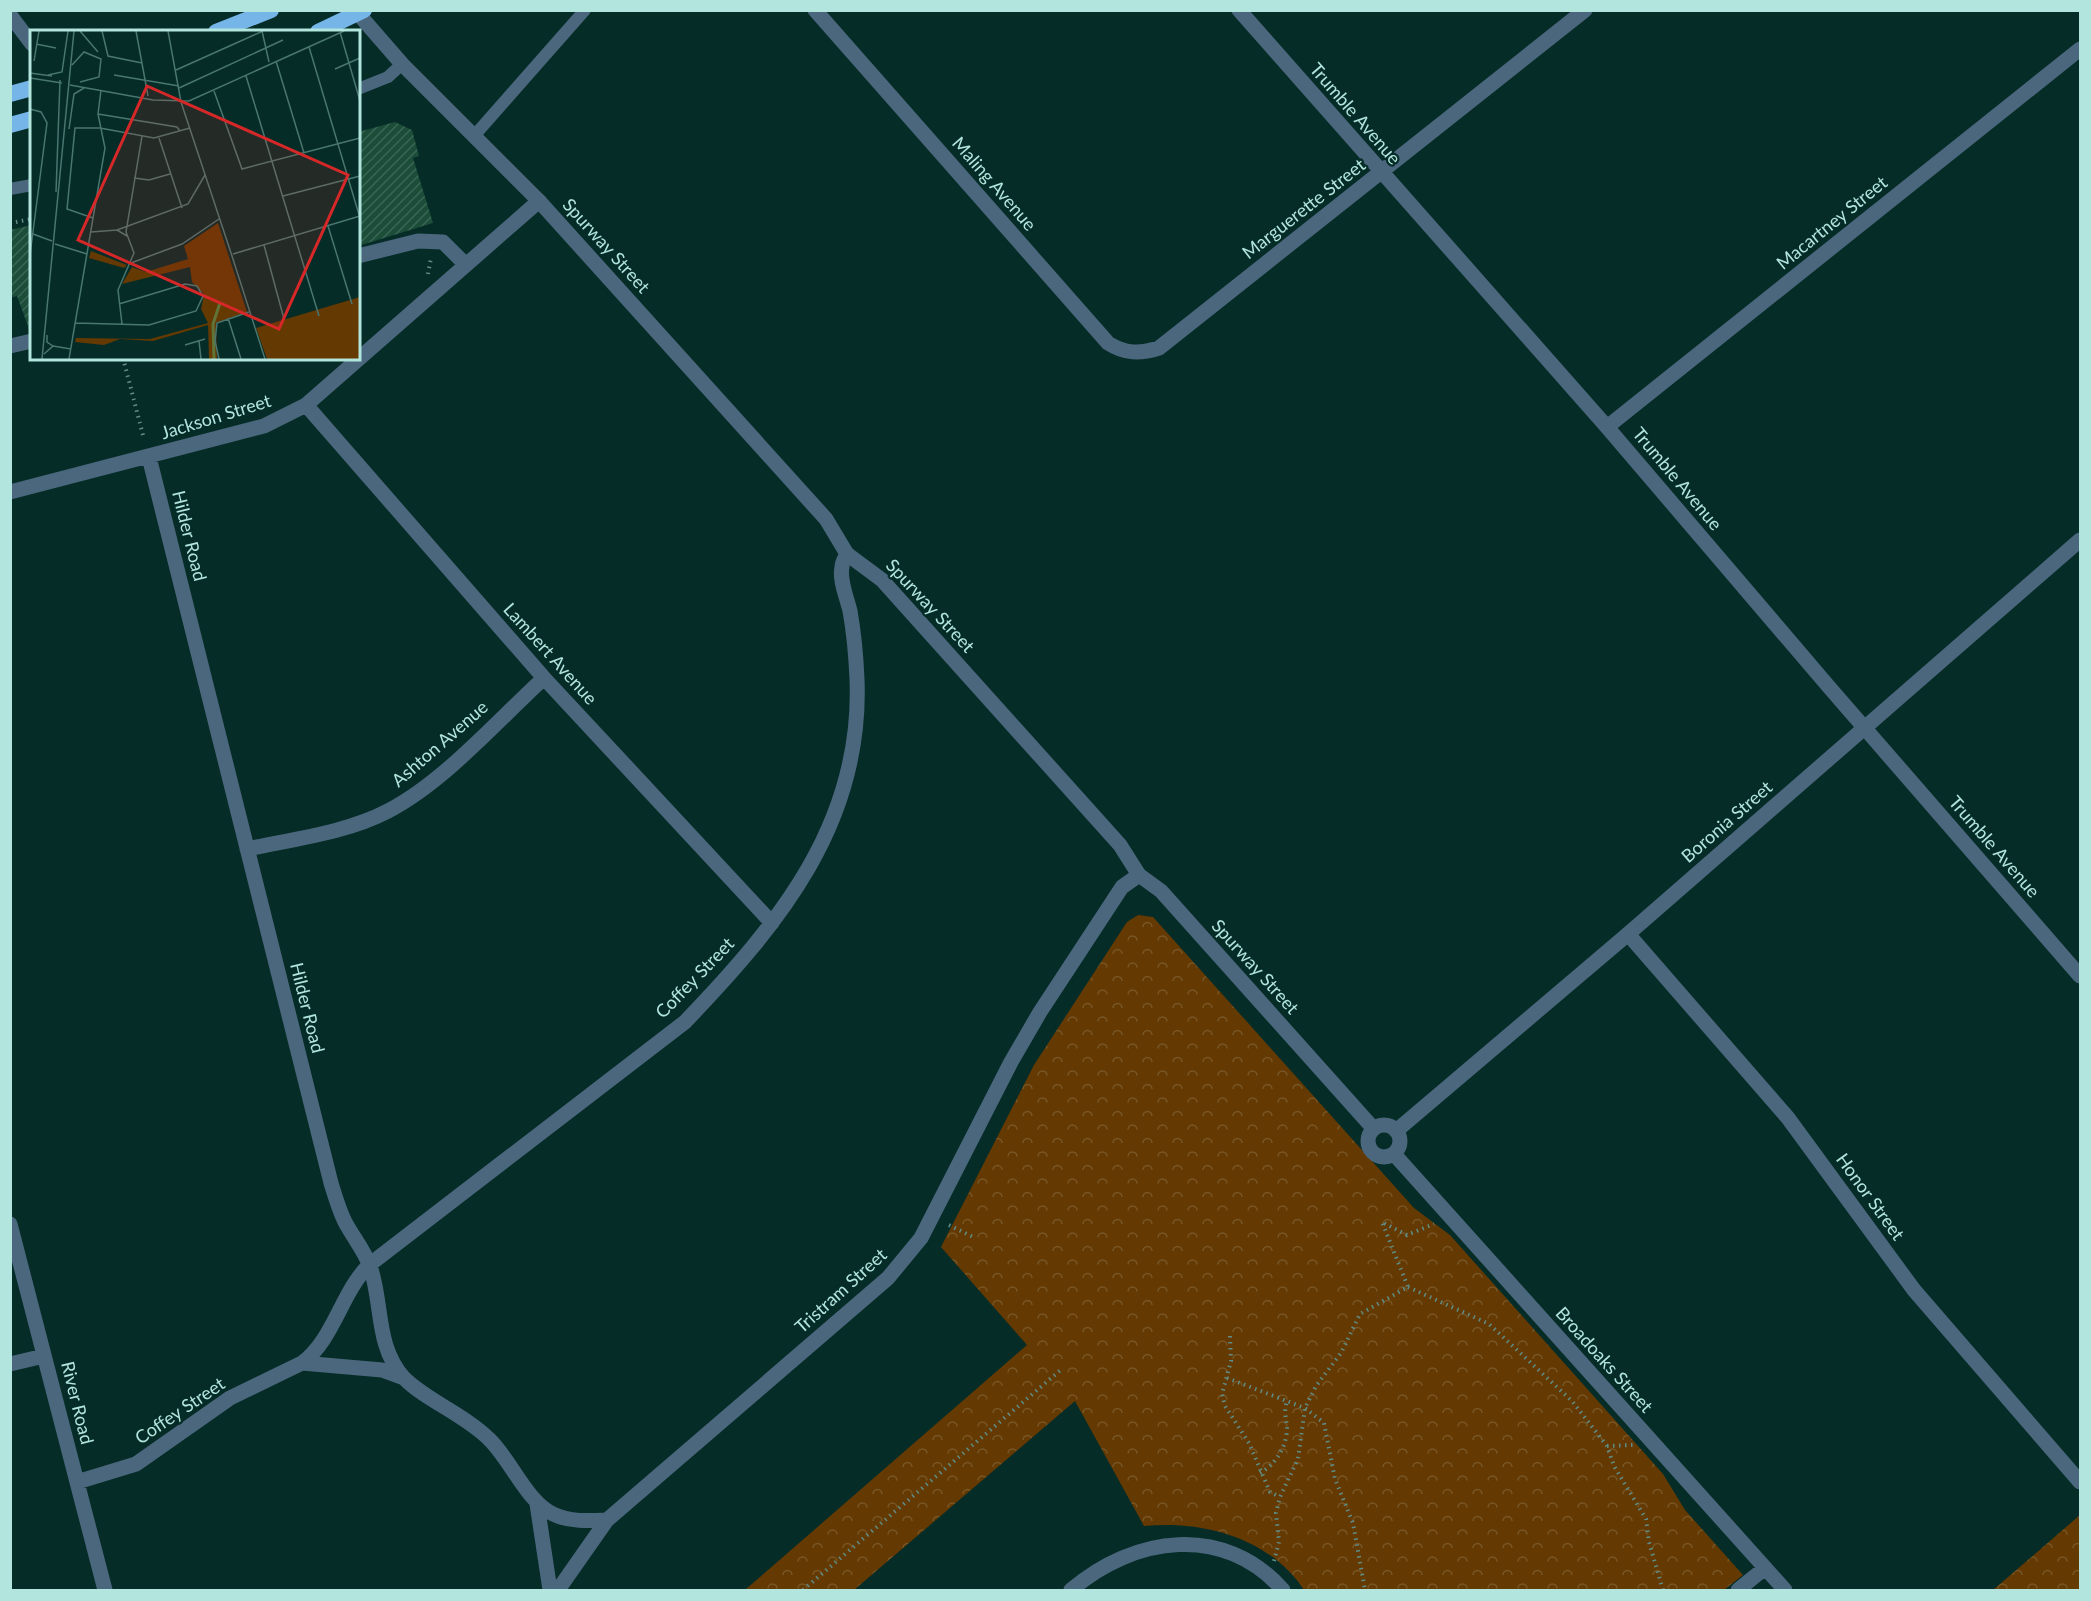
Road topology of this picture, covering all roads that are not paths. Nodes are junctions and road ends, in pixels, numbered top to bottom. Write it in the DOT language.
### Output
graph roads {
  1 [pos="271,10"];
  2 [pos="585,10"];
  3 [pos="814,10"];
  4 [pos="1239,10"];
  5 [pos="1585,10"];
  6 [pos="359,12"];
  7 [pos="10,15"];
  8 [pos="221,30"];
  9 [pos="322,30"];
  10 [pos="30,41"];
  11 [pos="2080,49"];
  12 [pos="402,64"];
  13 [pos="360,88"];
  14 [pos="30,89"];
  15 [pos="10,94"];
  16 [pos="30,120"];
  17 [pos="10,125"];
  18 [pos="474,136"];
  19 [pos="1381,174"];
  20 [pos="30,184"];
  21 [pos="10,189"];
  22 [pos="539,201"];
  23 [pos="360,256"];
  24 [pos="466,265"];
  25 [pos="30,341"];
  26 [pos="10,346"];
  27 [pos="1159,348"];
  28 [pos="360,358"];
  29 [pos="357,360"];
  30 [pos="306,405"];
  31 [pos="1607,427"];
  32 [pos="149,457"];
  33 [pos="10,492"];
  34 [pos="2080,540"];
  35 [pos="847,554"];
  36 [pos="544,678"];
  37 [pos="1865,728"];
  38 [pos="247,849"];
  39 [pos="1140,875"];
  40 [pos="772,923"];
  41 [pos="1628,934"];
  42 [pos="2080,976"];
  43 [pos="1373,1128"];
  44 [pos="1396,1131"];
  45 [pos="1394,1154"];
  46 [pos="10,1224"];
  47 [pos="369,1265"];
  48 [pos="44,1356"];
  49 [pos="302,1363"];
  50 [pos="10,1364"];
  51 [pos="404,1378"];
  52 [pos="77,1482"];
  53 [pos="2080,1482"];
  54 [pos="537,1504"];
  55 [pos="607,1520"];
  56 [pos="1765,1568"];
  57 [pos="105,1590"];
  58 [pos="550,1590"];
  59 [pos="558,1590"];
  60 [pos="1071,1590"];
  61 [pos="1283,1590"];
  62 [pos="1738,1590"];
  63 [pos="1785,1590"];
  1 -- 8 [label="highway"];
  2 -- 18 [label="lane"];
  3 -- 27 [label="street, Maling Avenue"];
  4 -- 19 [label="street, Trumble Avenue"];
  5 -- 19 [label="street, Marguerette Street"];
  6 -- 9 [label="highway"];
  6 -- 12 [label="street, Spurway Street"];
  7 -- 10 [label="street"];
  11 -- 31 [label="street, Macartney Street"];
  12 -- 13 [label="lane"];
  12 -- 18 [label="street, Spurway Street"];
  14 -- 15 [label="highway"];
  16 -- 17 [label="highway"];
  18 -- 22 [label="street, Spurway Street"];
  19 -- 27 [label="street, Marguerette Street"];
  19 -- 31 [label="street, Trumble Avenue"];
  20 -- 21 [label="lane"];
  22 -- 24 [label="street, Jackson Street"];
  22 -- 35 [label="street, Spurway Street"];
  23 -- 24 [label="street"];
  24 -- 28 [label="street, Jackson Street"];
  25 -- 26 [label="street"];
  29 -- 30 [label="street, Jackson Street"];
  30 -- 32 [label="street, Jackson Street"];
  30 -- 36 [label="street, Lambert Avenue"];
  31 -- 37 [label="street, Trumble Avenue"];
  32 -- 33 [label="street, Jackson Street"];
  32 -- 38 [label="street, Hilder Road"];
  34 -- 37 [label="street, Boronia Street"];
  35 -- 39 [label="street, Spurway Street"];
  35 -- 40 [label="street, Coffey Street"];
  36 -- 38 [label="street, Ashton Avenue"];
  36 -- 40 [label="street, Lambert Avenue"];
  37 -- 41 [label="street, Boronia Street"];
  37 -- 42 [label="street, Trumble Avenue"];
  38 -- 47 [label="street, Hilder Road"];
  39 -- 43 [label="street, Spurway Street"];
  39 -- 55 [label="street, Tristram Street"];
  40 -- 47 [label="street, Coffey Street"];
  41 -- 44 [label="street, Boronia Street"];
  41 -- 53 [label="street, Honor Street"];
  43 -- 44 [label="street"];
  43 -- 45 [label="street"];
  44 -- 45 [label="street"];
  45 -- 56 [label="street, Broadoaks Street"];
  46 -- 48 [label="street, River Road"];
  47 -- 49 [label="street, Coffey Street"];
  47 -- 51 [label="street, Hilder Road"];
  48 -- 50 [label="street"];
  48 -- 52 [label="street, River Road"];
  49 -- 51 [label="street"];
  49 -- 52 [label="street, Coffey Street"];
  51 -- 54 [label="street, Hilder Road"];
  52 -- 57 [label="street, River Road"];
  54 -- 55 [label="street"];
  54 -- 58 [label="street, Hilder Road"];
  55 -- 59 [label="street, Tristram Street"];
  56 -- 62 [label="street"];
  56 -- 63 [label="street, Broadoaks Street"];
  60 -- 61 [label="street"];
}
